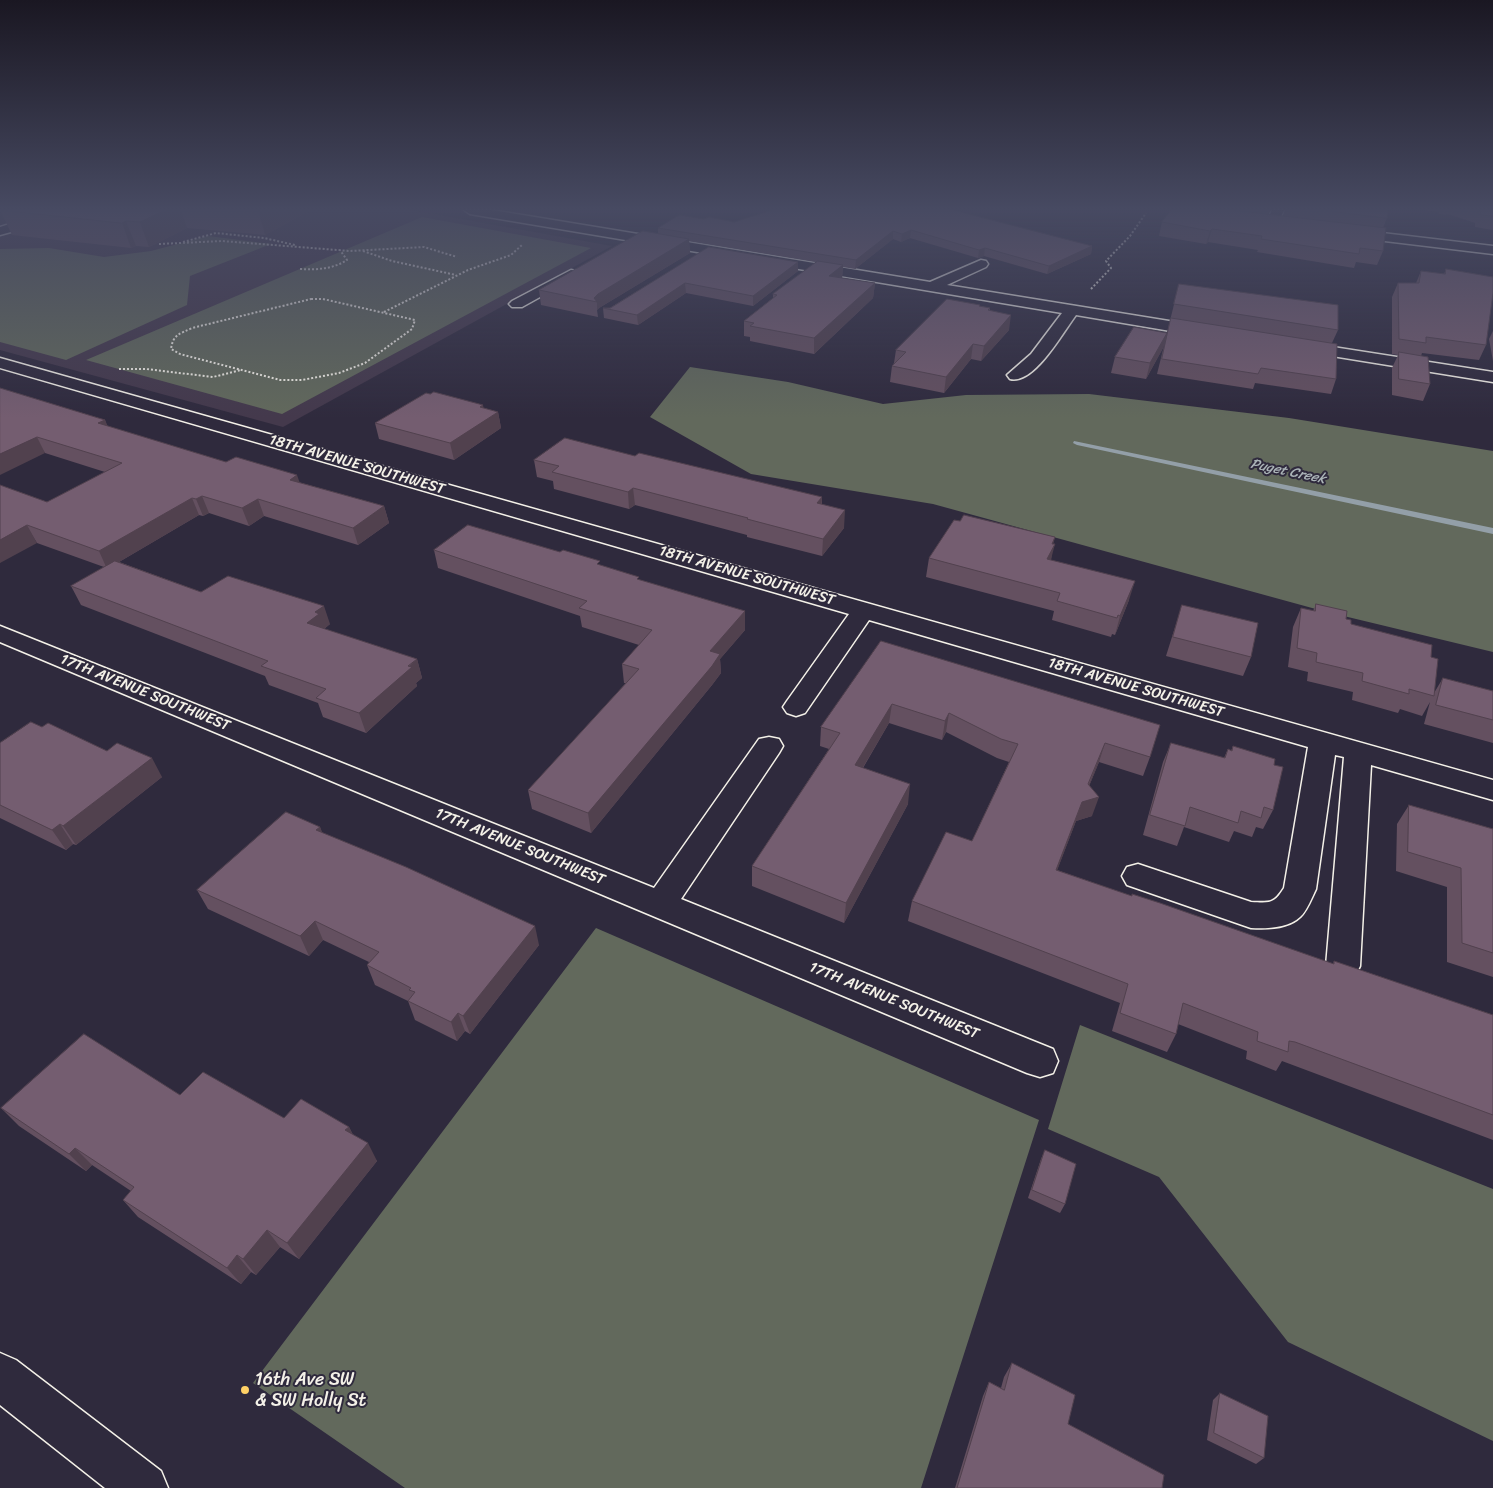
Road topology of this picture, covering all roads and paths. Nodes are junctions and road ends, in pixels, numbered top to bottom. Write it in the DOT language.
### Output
graph roads {
  1 [pos="447,279"];
  2 [pos="561,279"];
  3 [pos="884,279"];
  4 [pos="947,279"];
  5 [pos="1102,279"];
  6 [pos="930,287"];
  7 [pos="517,304"];
  8 [pos="1071,311"];
  9 [pos="382,313"];
  10 [pos="1217,334"];
  11 [pos="1284,344"];
  12 [pos="0,363"];
  13 [pos="116,369"];
  14 [pos="242,370"];
  15 [pos="1016,375"];
  16 [pos="1493,377"];
  17 [pos="865,609"];
  18 [pos="0,633"];
  19 [pos="796,707"];
  20 [pos="1322,742"];
  21 [pos="769,746"];
  22 [pos="1358,752"];
  23 [pos="1493,790"];
  24 [pos="1138,876"];
  25 [pos="660,905"];
  26 [pos="1343,966"];
  27 [pos="1040,1061"];
  28 [pos="0,1376"];
  29 [pos="144,1488"];
  1 -- 9 [label="path"];
  2 -- 7 [label="street"];
  3 -- 6 [label="street"];
  4 -- 6 [label="street"];
  5 -- 8 [label="path"];
  6 -- 8 [label="street"];
  8 -- 10 [label="street"];
  8 -- 15 [label="street"];
  9 -- 14 [label="path"];
  9 -- 14 [label="path"];
  11 -- 16 [label="street"];
  12 -- 17 [label="street, 18TH AVENUE SOUTHWEST"];
  13 -- 14 [label="path"];
  17 -- 19 [label="street"];
  17 -- 20 [label="street, 18TH AVENUE SOUTHWEST"];
  18 -- 25 [label="street, 17TH AVENUE SOUTHWEST"];
  20 -- 22 [label="street, 18TH AVENUE SOUTHWEST"];
  20 -- 24 [label="street"];
  21 -- 25 [label="street"];
  22 -- 23 [label="street, 18TH AVENUE SOUTHWEST"];
  22 -- 26 [label="street"];
  25 -- 27 [label="street, 17TH AVENUE SOUTHWEST"];
  28 -- 29 [label="street"];
}
